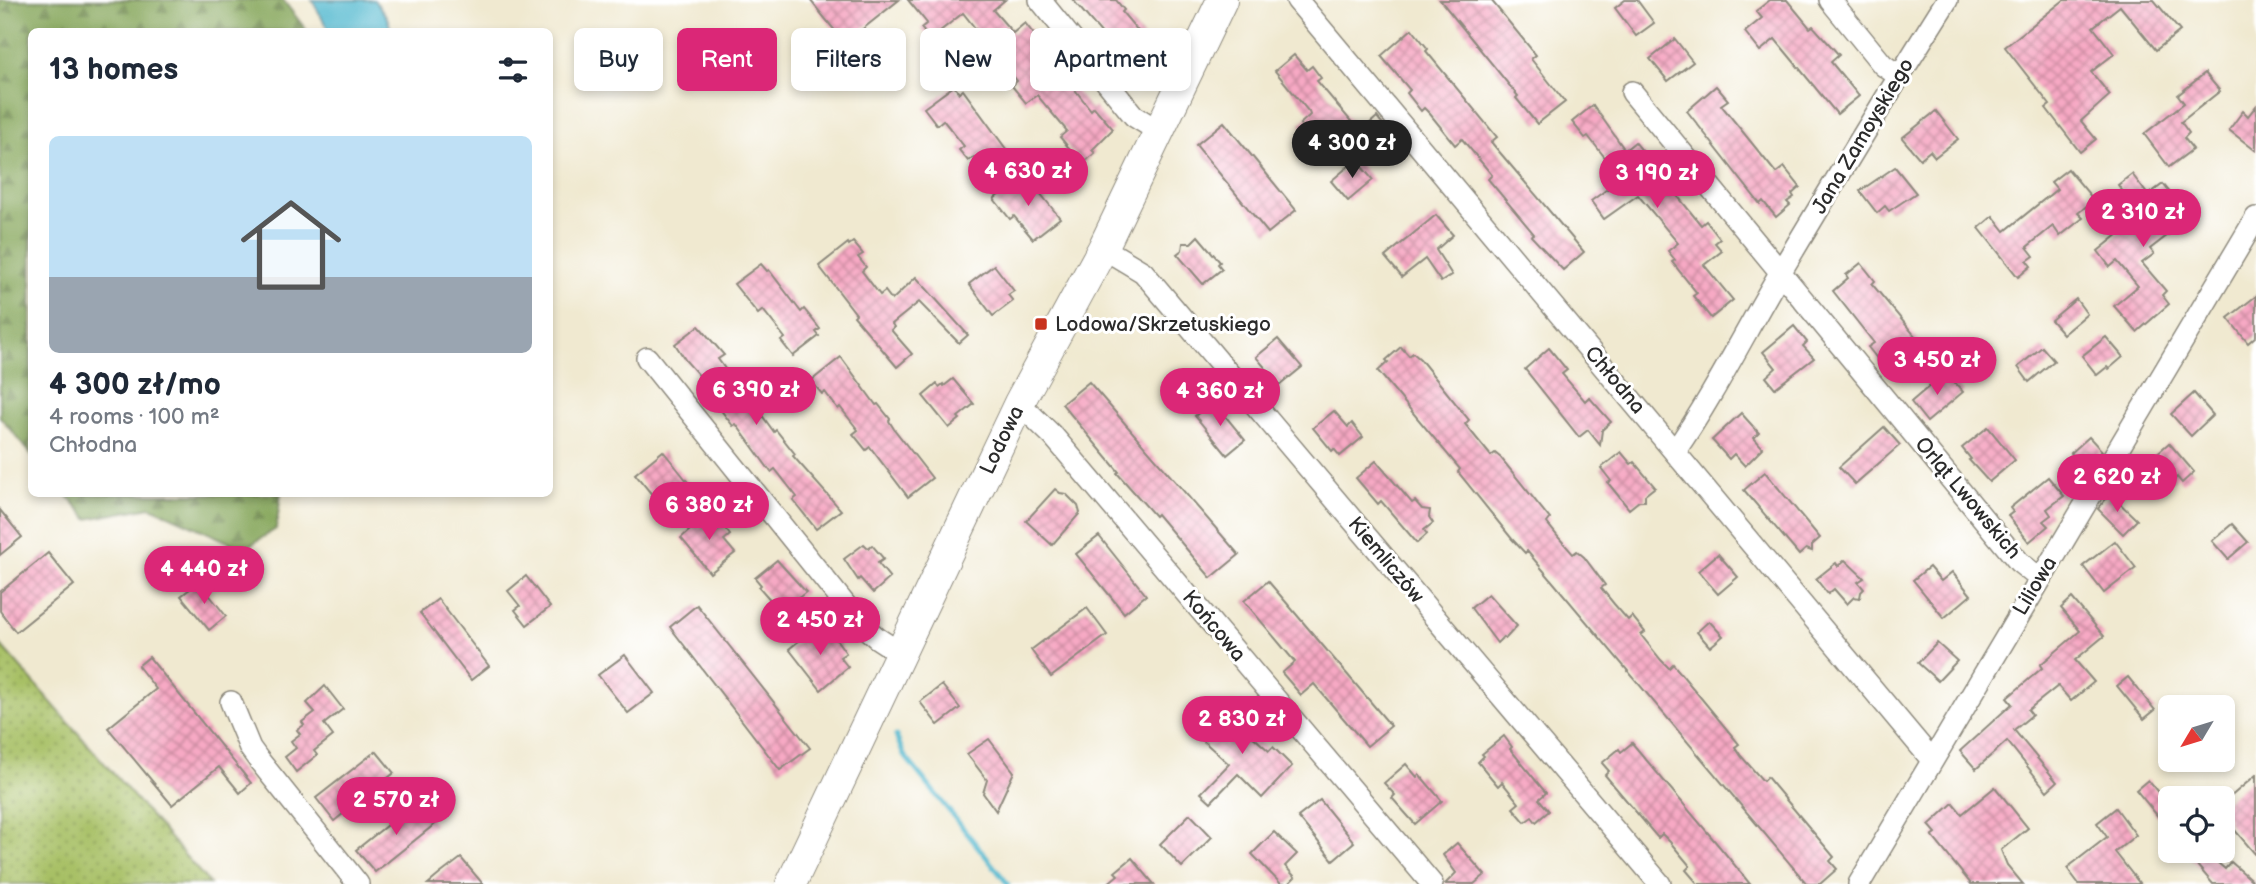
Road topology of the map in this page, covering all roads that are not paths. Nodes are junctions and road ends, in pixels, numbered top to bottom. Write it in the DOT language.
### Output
graph roads {
  1 [pos="1040,0"];
  2 [pos="1222,0"];
  3 [pos="1297,0"];
  4 [pos="1830,0"];
  5 [pos="1947,0"];
  6 [pos="1899,76"];
  7 [pos="1632,92"];
  8 [pos="1160,132"];
  9 [pos="2256,218"];
  10 [pos="1103,248"];
  11 [pos="1781,272"];
  12 [pos="647,358"];
  13 [pos="1019,403"];
  14 [pos="1675,452"];
  15 [pos="2039,578"];
  16 [pos="900,653"];
  17 [pos="231,702"];
  18 [pos="1932,760"];
  19 [pos="358,884"];
  20 [pos="791,884"];
  21 [pos="1432,884"];
  22 [pos="1660,884"];
  23 [pos="1858,884"];
  1 -- 8 [label="street"];
  2 -- 8 [label="street, Lodowa"];
  3 -- 14 [label="street, Chłodna"];
  4 -- 6 [label="street"];
  5 -- 6 [label="street, Jana Zamoyskiego"];
  6 -- 11 [label="street, Jana Zamoyskiego"];
  7 -- 11 [label="street, Orląt Lwowskich"];
  8 -- 10 [label="street, Lodowa"];
  9 -- 15 [label="street, Liliowa"];
  10 -- 13 [label="street, Lodowa"];
  10 -- 22 [label="street, Kiemliczów"];
  11 -- 14 [label="street, Jana Zamoyskiego"];
  11 -- 15 [label="street, Orląt Lwowskich"];
  12 -- 16 [label="street"];
  13 -- 16 [label="street, Lodowa"];
  13 -- 21 [label="street, Końcowa"];
  14 -- 18 [label="street, Chłodna"];
  15 -- 18 [label="street, Liliowa"];
  16 -- 20 [label="street, Lodowa"];
  17 -- 19 [label="street"];
  18 -- 23 [label="street, Liliowa"];
}
